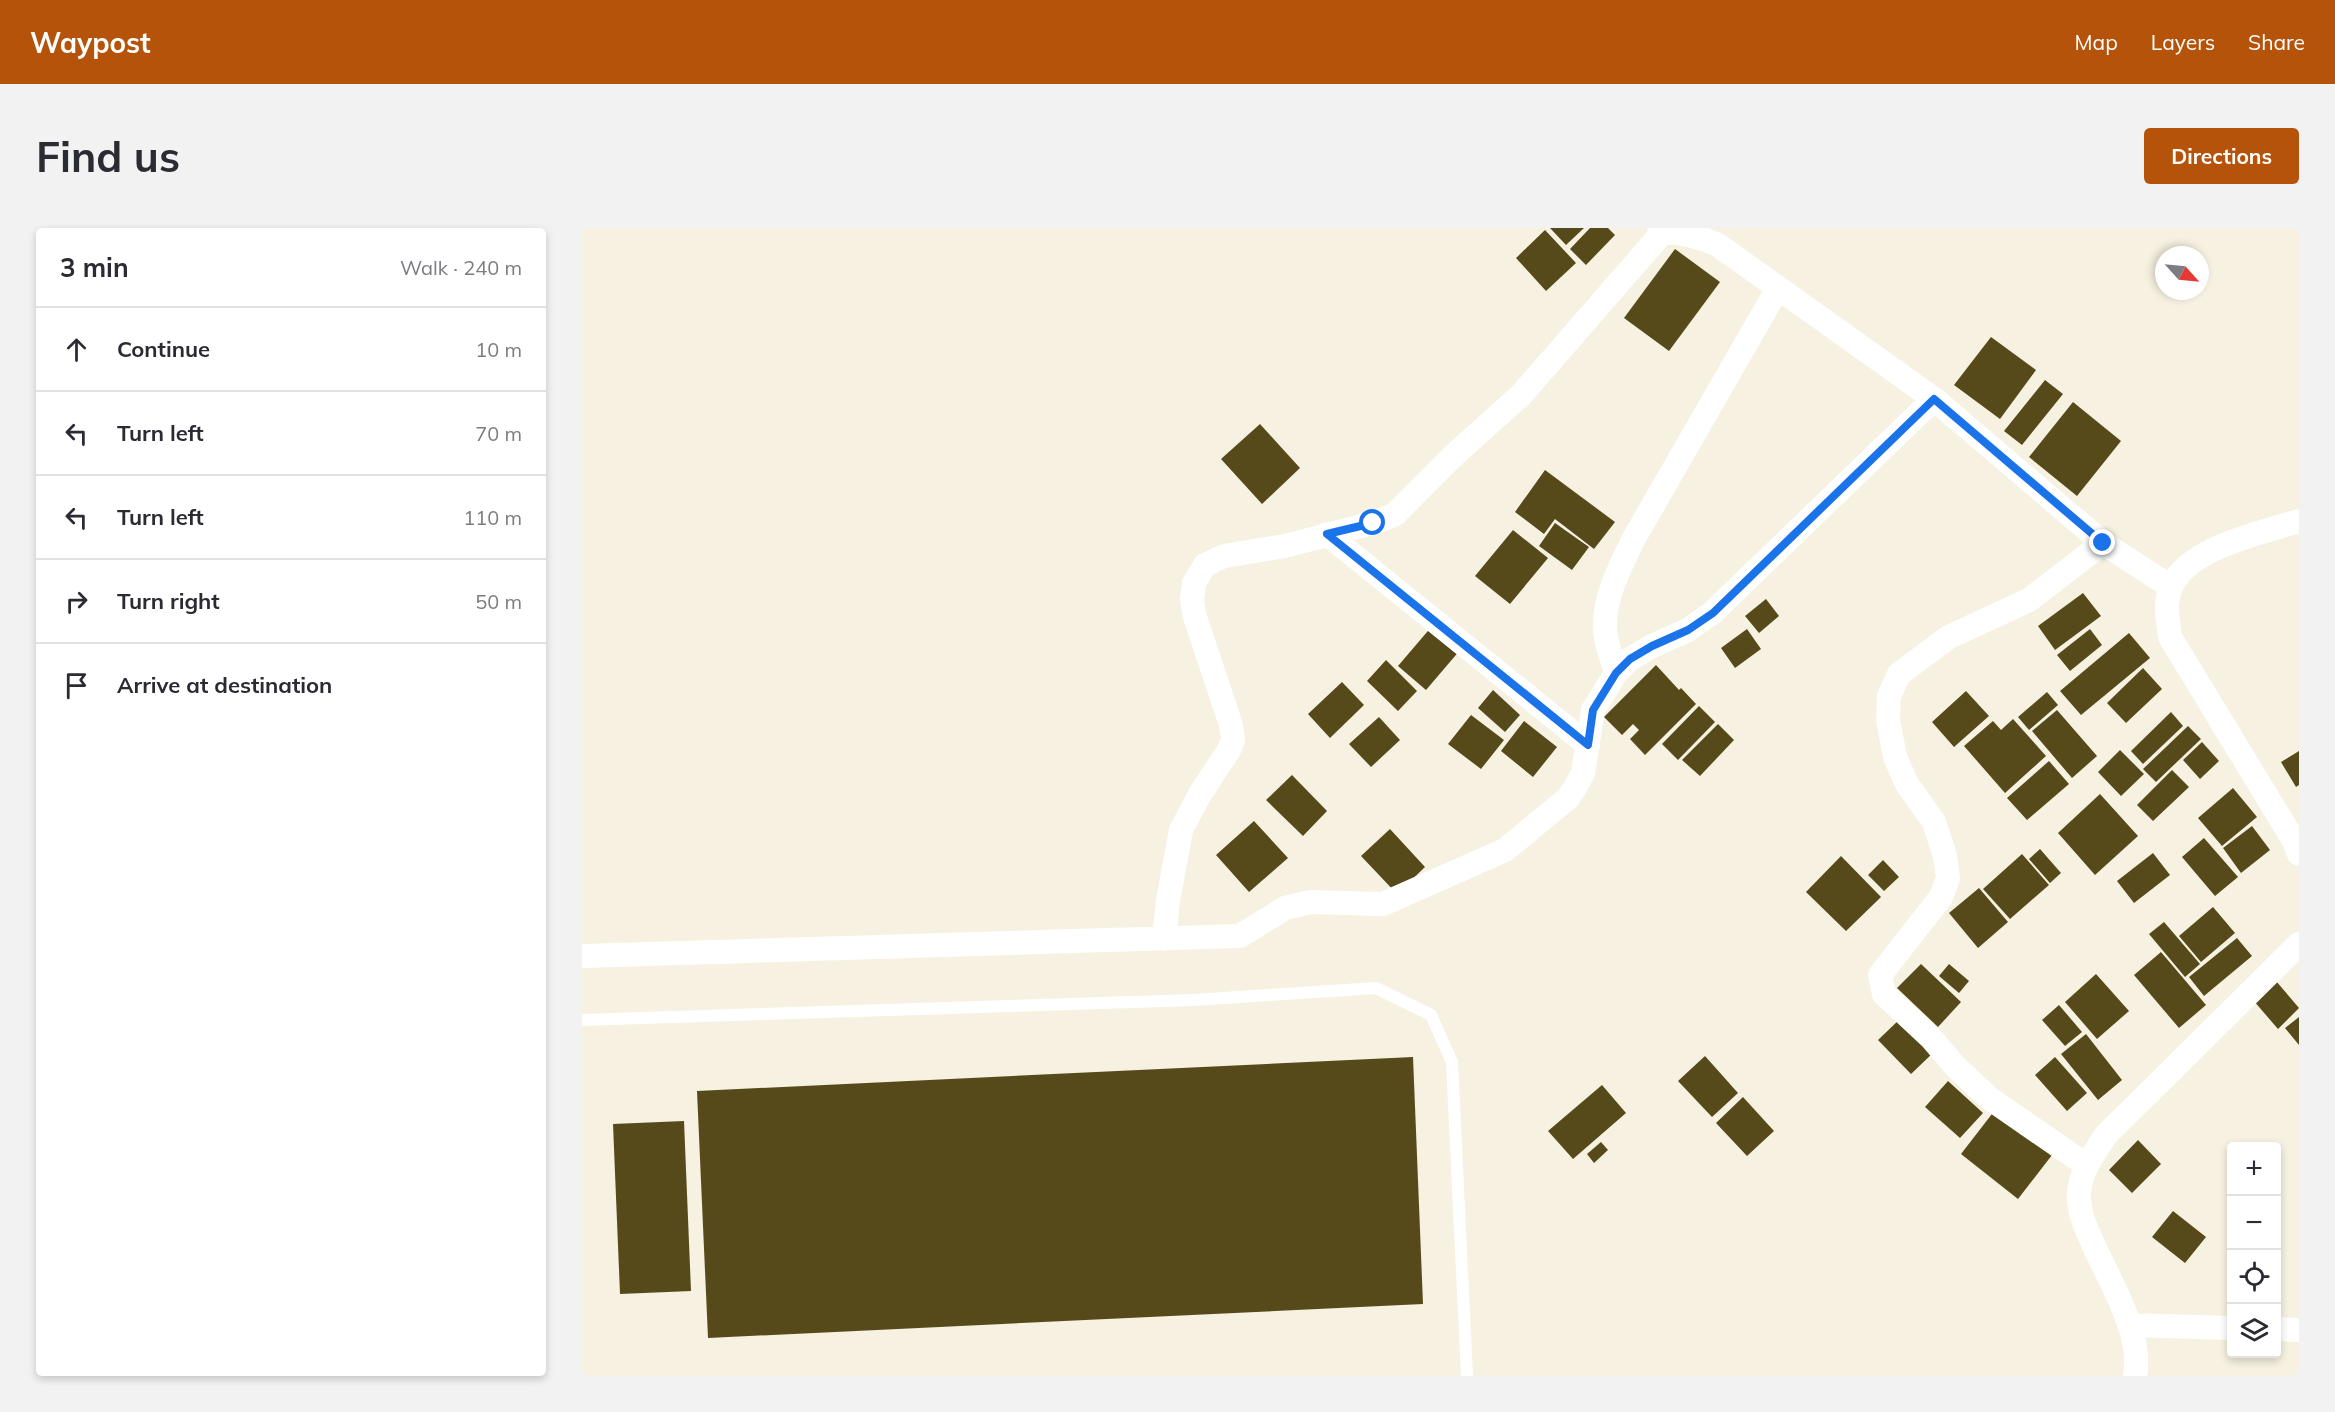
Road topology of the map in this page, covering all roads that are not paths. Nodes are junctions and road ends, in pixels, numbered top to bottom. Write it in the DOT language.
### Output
graph roads {
  1 [pos="1661,230"];
  2 [pos="1778,288"];
  3 [pos="1934,399"];
  4 [pos="2299,521"];
  5 [pos="1327,534"];
  6 [pos="2103,543"];
  7 [pos="2171,587"];
  8 [pos="1616,673"];
  9 [pos="1588,745"];
  10 [pos="2299,854"];
  11 [pos="1164,939"];
  12 [pos="2299,944"];
  13 [pos="582,956"];
  14 [pos="582,1020"];
  15 [pos="2086,1165"];
  16 [pos="2130,1325"];
  17 [pos="2227,1328"];
  18 [pos="2281,1329"];
  19 [pos="2299,1330"];
  20 [pos="1467,1376"];
  21 [pos="2135,1376"];
  1 -- 2 [label="street"];
  1 -- 5 [label="street"];
  2 -- 3 [label="street"];
  2 -- 8 [label="street"];
  3 -- 6 [label="street"];
  3 -- 8 [label="street"];
  4 -- 7 [label="street"];
  5 -- 9 [label="street"];
  5 -- 11 [label="street"];
  6 -- 7 [label="street"];
  6 -- 15 [label="street"];
  7 -- 10 [label="street"];
  8 -- 9 [label="street"];
  9 -- 11 [label="street"];
  11 -- 13 [label="street"];
  12 -- 15 [label="street"];
  14 -- 20 [label="lane"];
  15 -- 16 [label="street"];
  16 -- 17 [label="street"];
  16 -- 21 [label="street"];
  18 -- 19 [label="street"];
}
